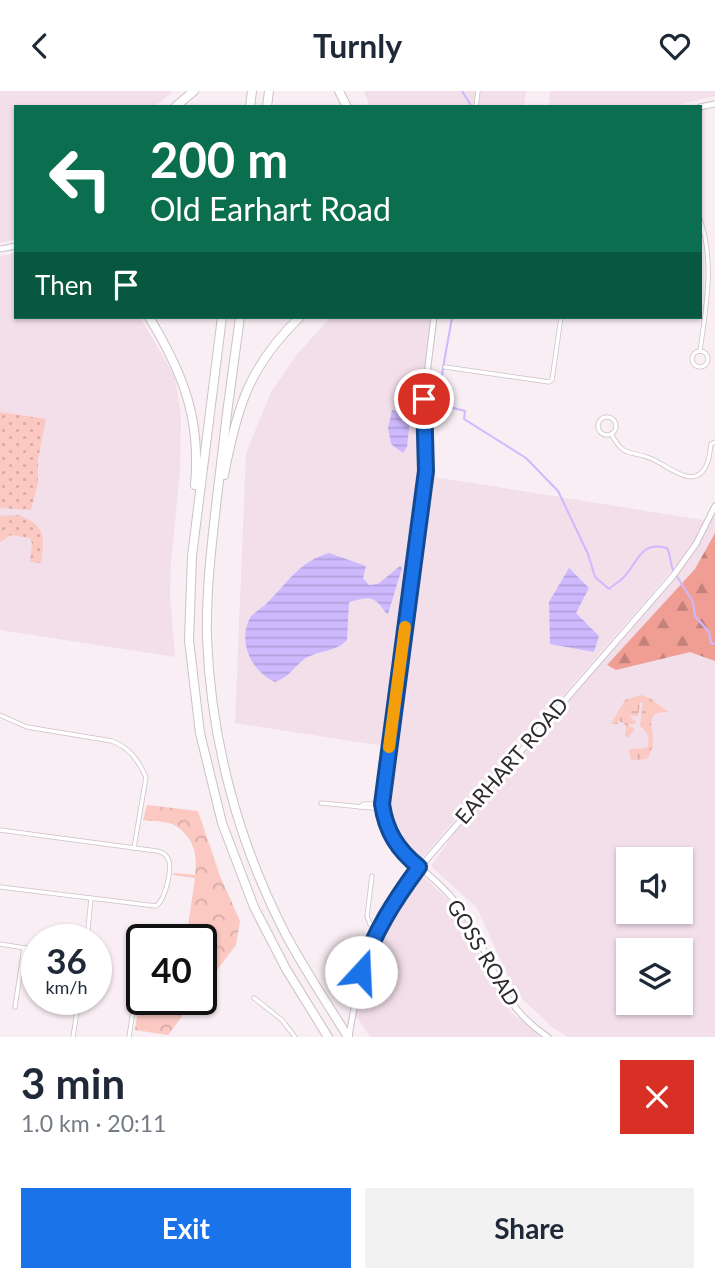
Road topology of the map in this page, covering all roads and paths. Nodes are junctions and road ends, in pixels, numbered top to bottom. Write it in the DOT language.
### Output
graph roads {
  1 [pos="194,91"];
  2 [pos="177,105"];
  3 [pos="702,225"];
  4 [pos="715,240"];
  5 [pos="707,241"];
  6 [pos="714,248"];
  7 [pos="709,250"];
  8 [pos="150,319"];
  9 [pos="222,319"];
  10 [pos="240,319"];
  11 [pos="298,319"];
  12 [pos="435,319"];
  13 [pos="561,319"];
  14 [pos="700,351"];
  15 [pos="445,367"];
  16 [pos="611,434"];
  17 [pos="715,442"];
  18 [pos="715,506"];
  19 [pos="213,533"];
  20 [pos="188,640"];
  21 [pos="0,715"];
  22 [pos="321,803"];
  23 [pos="382,806"];
  24 [pos="0,830"];
  25 [pos="134,848"];
  26 [pos="419,867"];
  27 [pos="372,876"];
  28 [pos="0,887"];
  29 [pos="91,898"];
  30 [pos="89,924"];
  31 [pos="378,930"];
  32 [pos="0,944"];
  33 [pos="21,948"];
  34 [pos="21,968"];
  35 [pos="254,998"];
  36 [pos="15,1007"];
  37 [pos="76,1015"];
  38 [pos="132,1015"];
  39 [pos="73,1037"];
  40 [pos="129,1037"];
  41 [pos="295,1037"];
  42 [pos="328,1037"];
  43 [pos="349,1037"];
  44 [pos="548,1037"];
  1 -- 2 [label="highway"];
  3 -- 5 [label="street"];
  4 -- 5 [label="street"];
  5 -- 7 [label="street"];
  6 -- 7 [label="street"];
  7 -- 14 [label="street"];
  8 -- 20 [label="highway"];
  9 -- 20 [label="highway"];
  10 -- 19 [label="highway"];
  11 -- 19 [label="highway"];
  12 -- 23 [label="street"];
  13 -- 15 [label="street"];
  14 -- 14 [label="street"];
  16 -- 16 [label="street"];
  16 -- 17 [label="street"];
  18 -- 26 [label="street, EARHART ROAD"];
  19 -- 43 [label="highway"];
  20 -- 42 [label="highway"];
  21 -- 25 [label="street"];
  22 -- 23 [label="street"];
  23 -- 26 [label="street, GOSS ROAD"];
  24 -- 25 [label="street"];
  25 -- 29 [label="street"];
  26 -- 31 [label="street, EARHART ROAD"];
  26 -- 44 [label="street, GOSS ROAD"];
  27 -- 31 [label="street"];
  28 -- 29 [label="street"];
  29 -- 30 [label="street"];
  31 -- 43 [label="street, EARHART ROAD"];
  32 -- 33 [label="street"];
  34 -- 36 [label="street"];
  35 -- 41 [label="street"];
  37 -- 39 [label="street"];
  38 -- 40 [label="street"];
}
